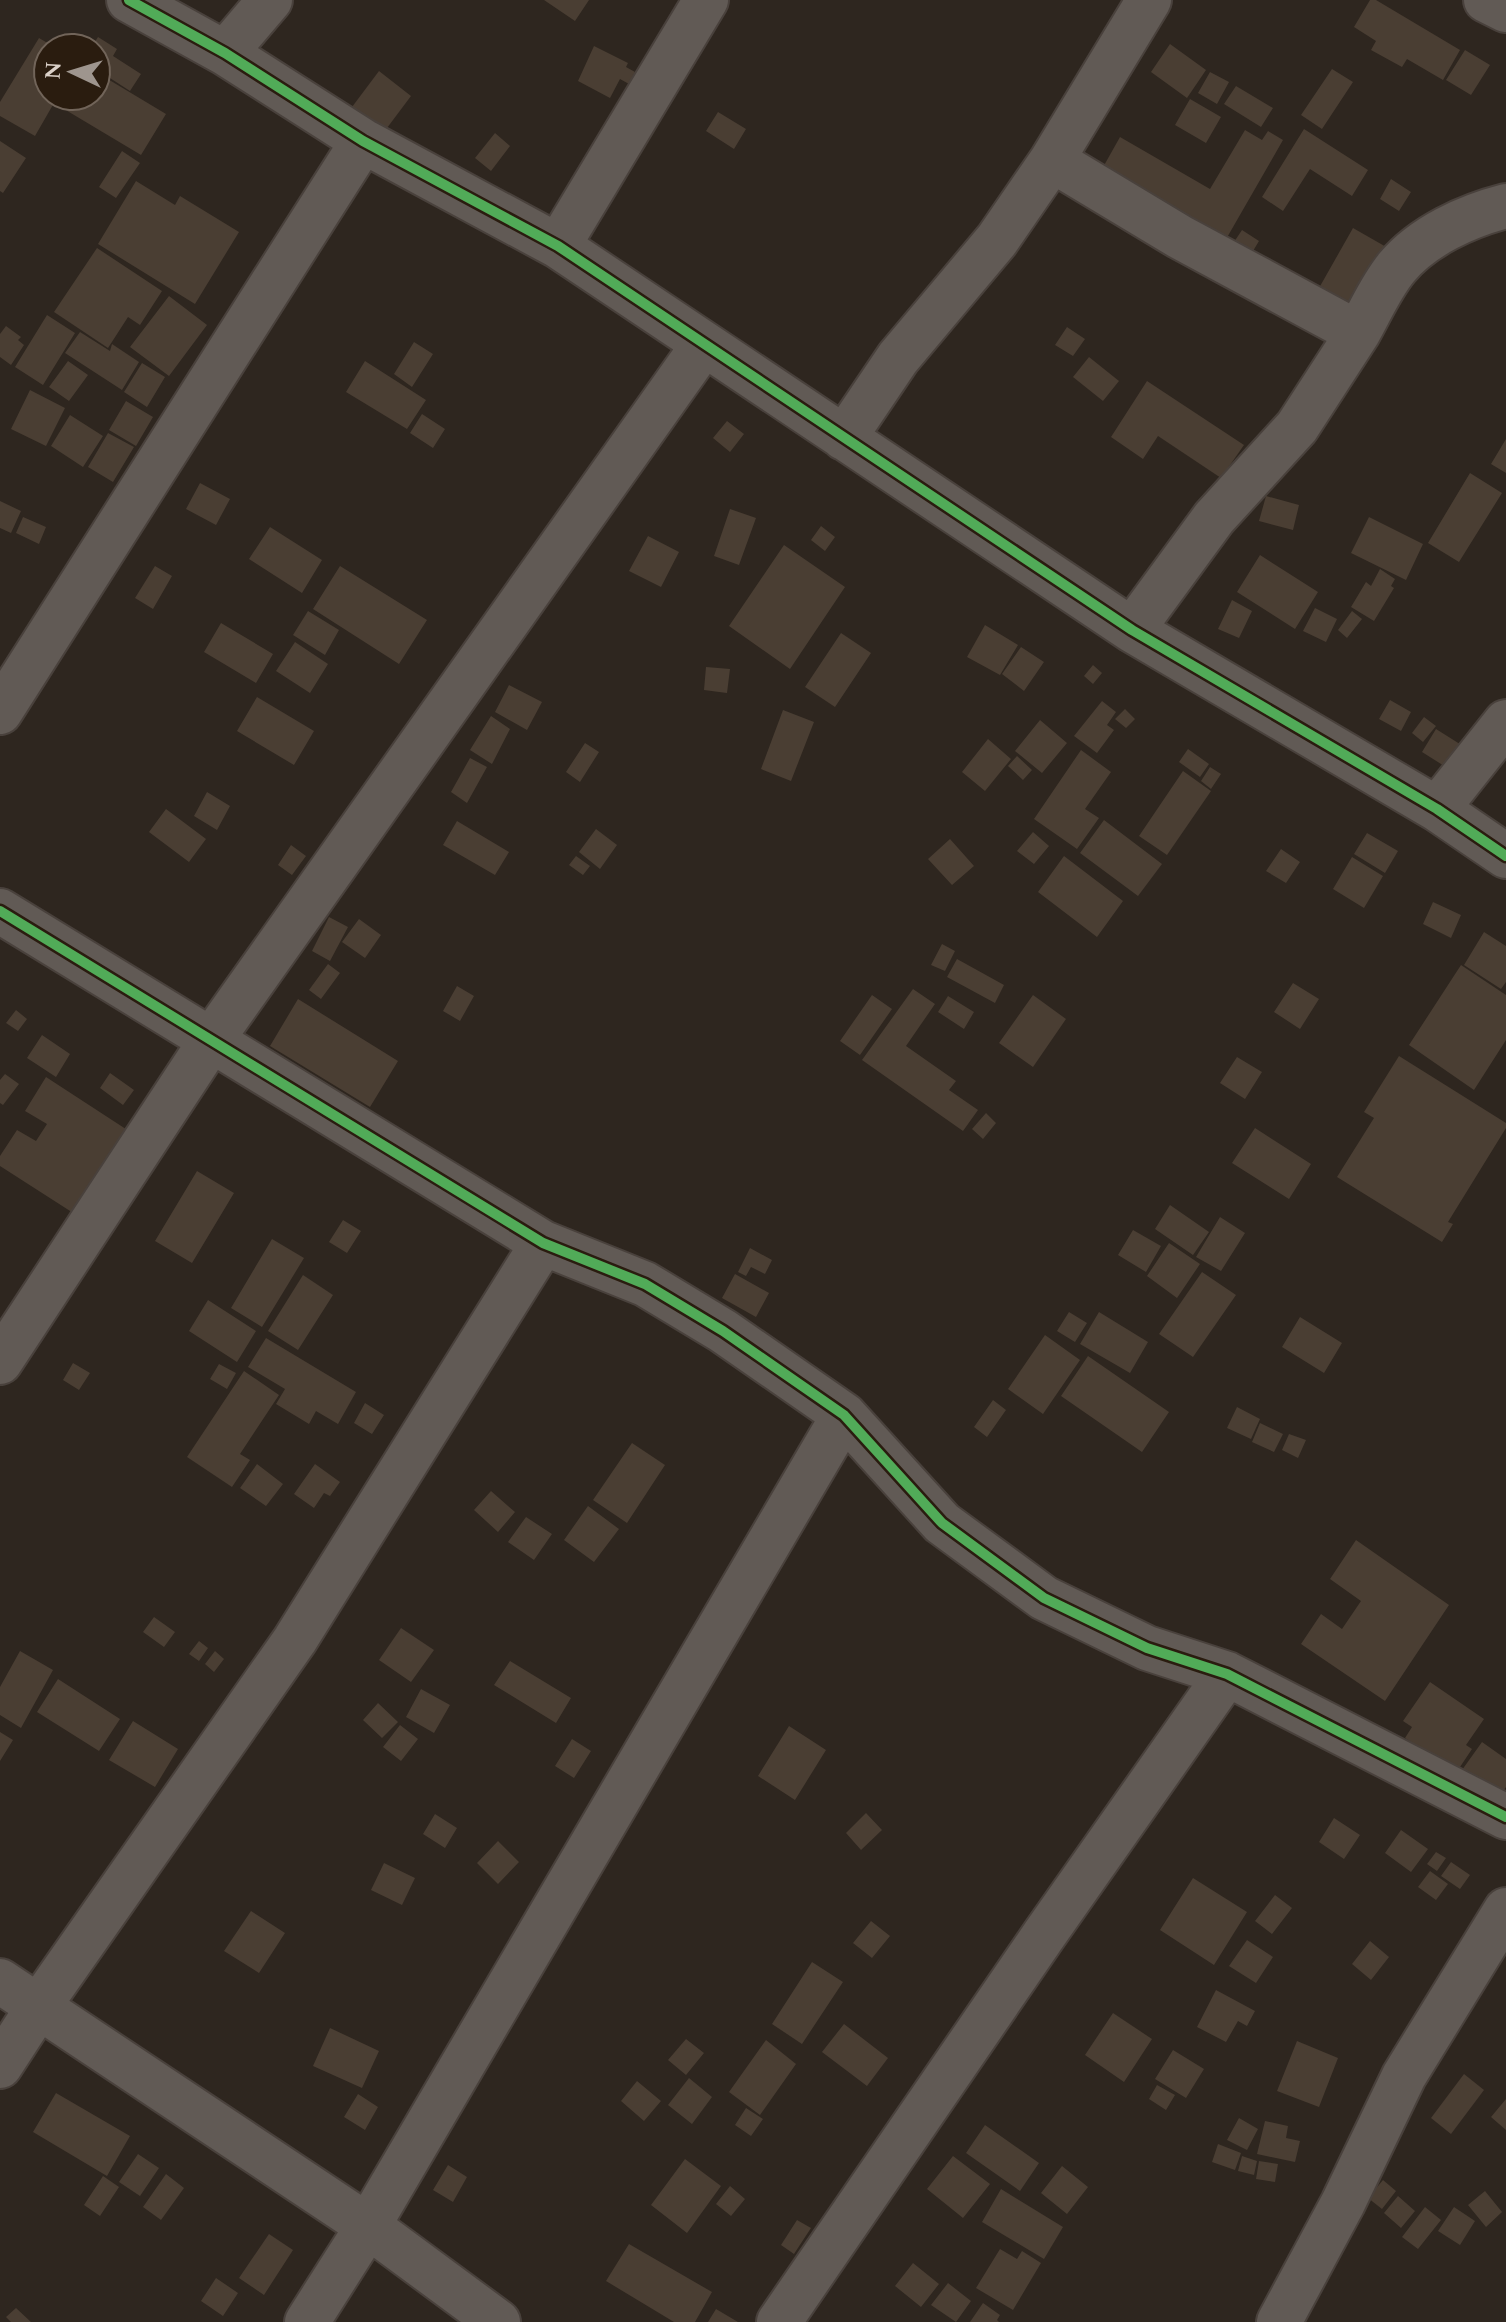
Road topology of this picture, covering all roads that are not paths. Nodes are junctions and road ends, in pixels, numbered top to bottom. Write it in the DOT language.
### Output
graph roads {
  1 [pos="129,0"];
  2 [pos="270,0"];
  3 [pos="706,0"];
  4 [pos="1149,0"];
  5 [pos="1486,0"];
  6 [pos="1506,10"];
  7 [pos="225,53"];
  8 [pos="363,141"];
  9 [pos="1052,160"];
  10 [pos="1506,206"];
  11 [pos="558,246"];
  12 [pos="1358,333"];
  13 [pos="704,344"];
  14 [pos="844,438"];
  15 [pos="1132,630"];
  16 [pos="0,712"];
  17 [pos="1506,722"];
  18 [pos="1437,809"];
  19 [pos="1506,856"];
  20 [pos="0,911"];
  21 [pos="212,1039"];
  22 [pos="543,1243"];
  23 [pos="0,1362"];
  24 [pos="844,1415"];
  25 [pos="1227,1674"];
  26 [pos="1506,1817"];
  27 [pos="1506,1910"];
  28 [pos="0,1981"];
  29 [pos="39,2006"];
  30 [pos="0,2066"];
  31 [pos="368,2226"];
  32 [pos="307,2322"];
  33 [pos="498,2322"];
  34 [pos="779,2322"];
  35 [pos="1279,2322"];
  1 -- 7 [label="street"];
  2 -- 7 [label="street"];
  3 -- 11 [label="street"];
  4 -- 9 [label="street"];
  5 -- 6 [label="street"];
  7 -- 8 [label="street"];
  8 -- 11 [label="street"];
  8 -- 16 [label="street"];
  9 -- 12 [label="street"];
  9 -- 14 [label="street"];
  10 -- 12 [label="street"];
  11 -- 13 [label="street"];
  12 -- 15 [label="street"];
  13 -- 14 [label="street"];
  13 -- 21 [label="street"];
  14 -- 15 [label="street"];
  15 -- 18 [label="street"];
  17 -- 18 [label="street"];
  18 -- 19 [label="street"];
  20 -- 21 [label="street"];
  21 -- 22 [label="street"];
  21 -- 23 [label="street"];
  22 -- 24 [label="street"];
  22 -- 29 [label="street"];
  24 -- 25 [label="street"];
  24 -- 31 [label="street"];
  25 -- 26 [label="street"];
  25 -- 34 [label="street"];
  27 -- 35 [label="street"];
  28 -- 29 [label="street"];
  29 -- 30 [label="street"];
  29 -- 31 [label="street"];
  31 -- 32 [label="street"];
  31 -- 33 [label="street"];
}
